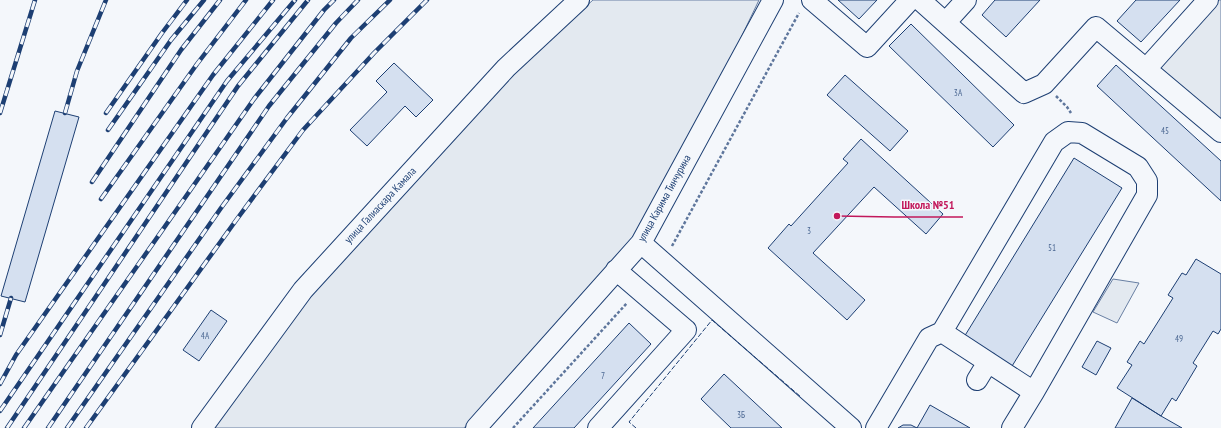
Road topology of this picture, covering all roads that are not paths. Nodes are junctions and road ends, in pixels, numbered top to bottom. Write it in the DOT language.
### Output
graph roads {
  1 [pos="579,0"];
  2 [pos="773,0"];
  3 [pos="812,0"];
  4 [pos="910,0"];
  5 [pos="920,0"];
  6 [pos="966,0"];
  7 [pos="1208,0"];
  8 [pos="946,22"];
  9 [pos="1146,69"];
  10 [pos="1221,132"];
  11 [pos="641,243"];
  12 [pos="616,270"];
  13 [pos="942,332"];
  14 [pos="988,362"];
  15 [pos="977,380"];
  16 [pos="1034,392"];
  17 [pos="202,428"];
  18 [pos="476,428"];
  19 [pos="598,428"];
  20 [pos="851,428"];
  21 [pos="876,428"];
  22 [pos="1012,428"];
  1 -- 17 [label="street, улица Галиаскара Камала"];
  2 -- 11 [label="street, улица Карима Тинчурина"];
  3 -- 4 [label="street"];
  5 -- 8 [label="street"];
  6 -- 8 [label="street"];
  7 -- 9 [label="street"];
  8 -- 9 [label="street"];
  9 -- 10 [label="street"];
  11 -- 12 [label="street, улица Карима Тинчурина"];
  11 -- 20 [label="street"];
  12 -- 18 [label="street, улица Карима Тинчурина"];
  12 -- 19 [label="street"];
  13 -- 14 [label="street"];
  13 -- 16 [label="street"];
  13 -- 21 [label="street"];
  14 -- 15 [label="street"];
  14 -- 16 [label="street"];
  16 -- 22 [label="street"];
}
